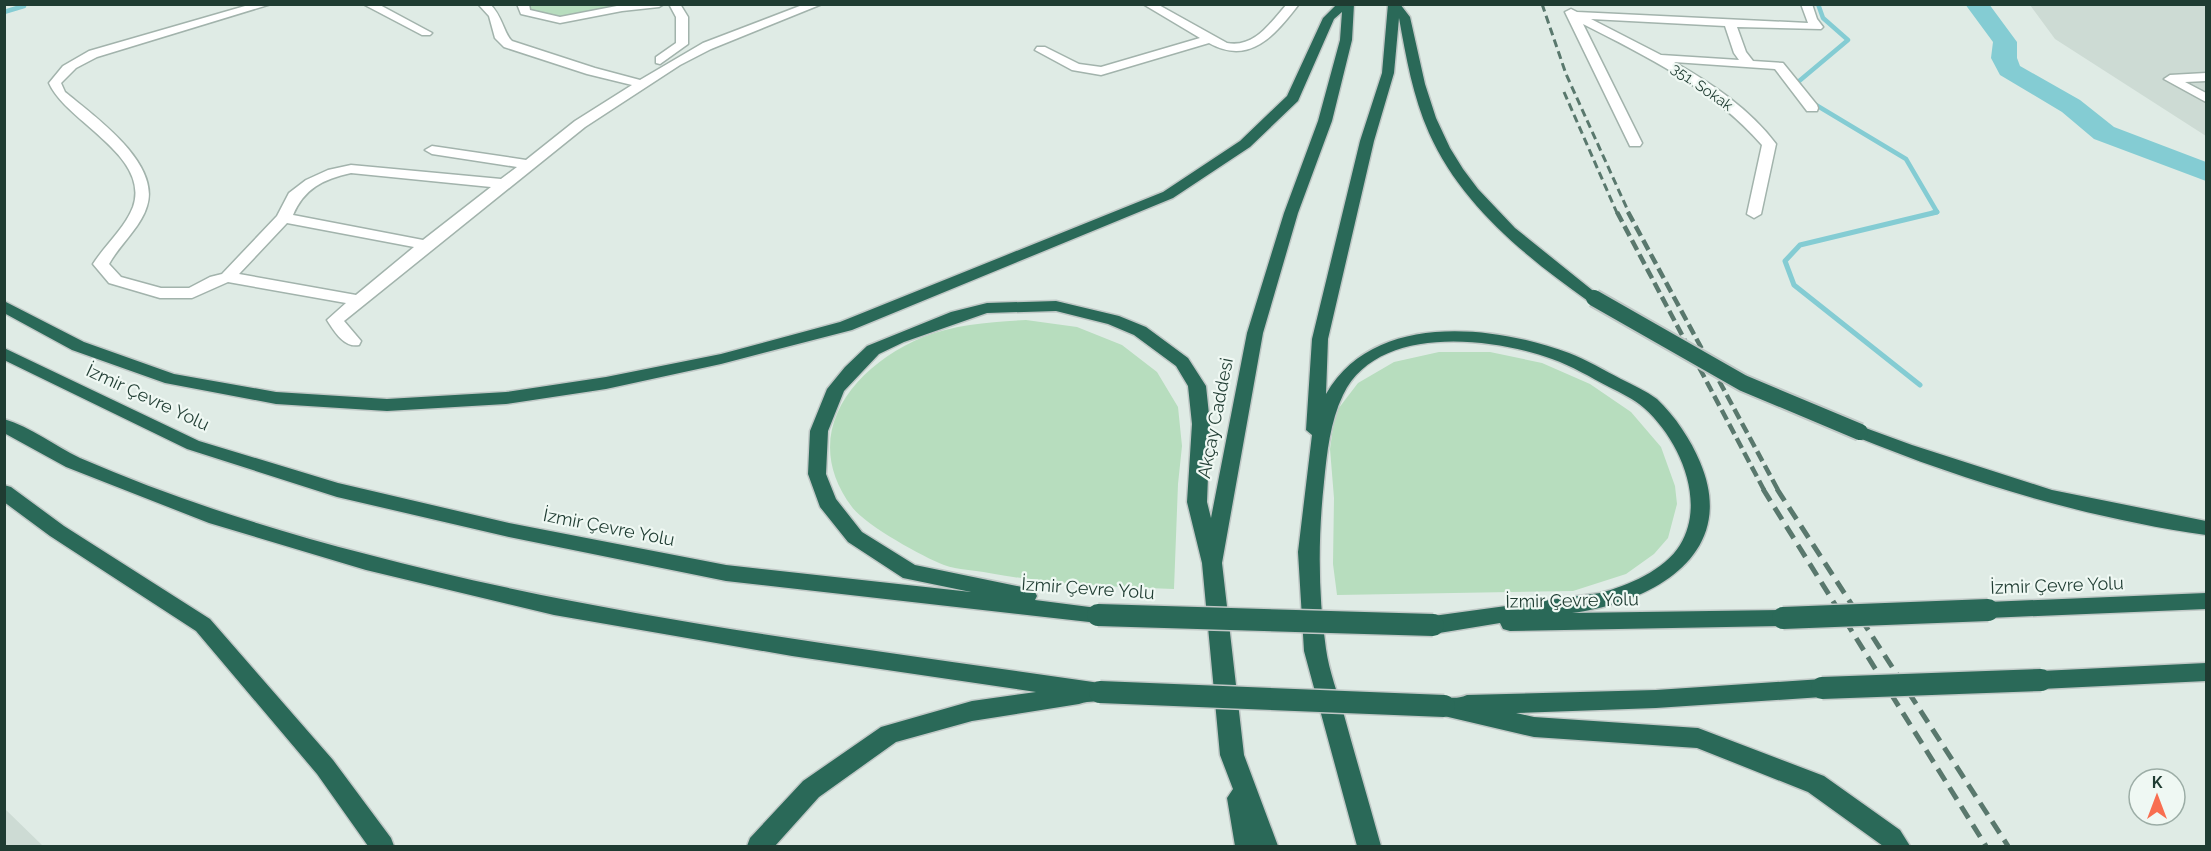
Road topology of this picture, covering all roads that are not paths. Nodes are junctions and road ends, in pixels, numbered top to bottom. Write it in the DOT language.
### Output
graph roads {
  1 [pos="266,4"];
  2 [pos="368,4"];
  3 [pos="483,4"];
  4 [pos="523,4"];
  5 [pos="659,4"];
  6 [pos="674,4"];
  7 [pos="817,4"];
  8 [pos="1148,4"];
  9 [pos="1294,4"];
  10 [pos="1346,4"];
  11 [pos="1694,4"];
  12 [pos="1806,4"];
  13 [pos="1395,7"];
  14 [pos="1570,9"];
  15 [pos="1699,22"];
  16 [pos="1730,23"];
  17 [pos="426,33"];
  18 [pos="1210,39"];
  19 [pos="1041,50"];
  20 [pos="1658,57"];
  21 [pos="1749,64"];
  22 [pos="655,75"];
  23 [pos="2206,77"];
  24 [pos="642,84"];
  25 [pos="2206,98"];
  26 [pos="1812,108"];
  27 [pos="1635,143"];
  28 [pos="432,150"];
  29 [pos="527,164"];
  30 [pos="504,184"];
  31 [pos="1754,214"];
  32 [pos="284,218"];
  33 [pos="426,245"];
  34 [pos="228,277"];
  35 [pos="357,300"];
  36 [pos="4,306"];
  37 [pos="353,341"];
  38 [pos="4,353"];
  39 [pos="4,424"];
  40 [pos="4,492"];
  41 [pos="2206,528"];
  42 [pos="1308,552"];
  43 [pos="1212,563"];
  44 [pos="2206,601"];
  45 [pos="1098,615"];
  46 [pos="1433,625"];
  47 [pos="2206,672"];
  48 [pos="1100,692"];
  49 [pos="1444,706"];
  50 [pos="1232,755"];
  51 [pos="382,846"];
  52 [pos="759,846"];
  53 [pos="1247,846"];
  54 [pos="1266,846"];
  55 [pos="1369,846"];
  56 [pos="1898,846"];
  1 -- 34 [label="street"];
  2 -- 17 [label="street"];
  3 -- 24 [label="street"];
  4 -- 5 [label="street"];
  6 -- 22 [label="street"];
  7 -- 22 [label="street"];
  8 -- 18 [label="street"];
  9 -- 18 [label="street"];
  10 -- 36 [label="highway"];
  10 -- 43 [label="highway, Akçay Caddesi"];
  11 -- 15 [label="street"];
  12 -- 16 [label="street"];
  13 -- 41 [label="highway, bridge"];
  13 -- 42 [label="highway"];
  14 -- 15 [label="street"];
  14 -- 20 [label="street, 351. Sokak"];
  14 -- 27 [label="street"];
  15 -- 16 [label="street"];
  16 -- 21 [label="street"];
  18 -- 19 [label="street"];
  20 -- 21 [label="street"];
  20 -- 31 [label="street, 351. Sokak"];
  21 -- 26 [label="street"];
  22 -- 24 [label="street"];
  23 -- 25 [label="street"];
  24 -- 29 [label="street"];
  28 -- 29 [label="street"];
  29 -- 30 [label="street"];
  30 -- 32 [label="street"];
  30 -- 33 [label="street"];
  32 -- 33 [label="street"];
  32 -- 34 [label="street"];
  33 -- 35 [label="street"];
  34 -- 35 [label="street"];
  35 -- 37 [label="street"];
  38 -- 45 [label="highway, İzmir Çevre Yolu"];
  39 -- 48 [label="highway"];
  40 -- 51 [label="highway"];
  42 -- 46 [label="highway"];
  42 -- 55 [label="highway"];
  43 -- 45 [label="highway"];
  43 -- 50 [label="highway, Akçay Caddesi"];
  44 -- 46 [label="highway, İzmir Çevre Yolu, bridge"];
  45 -- 46 [label="highway, İzmir Çevre Yolu, bridge"];
  47 -- 49 [label="highway, bridge"];
  48 -- 49 [label="highway, bridge"];
  48 -- 52 [label="highway"];
  49 -- 56 [label="highway"];
  50 -- 53 [label="highway"];
  50 -- 54 [label="highway, Akçay Caddesi"];
}
